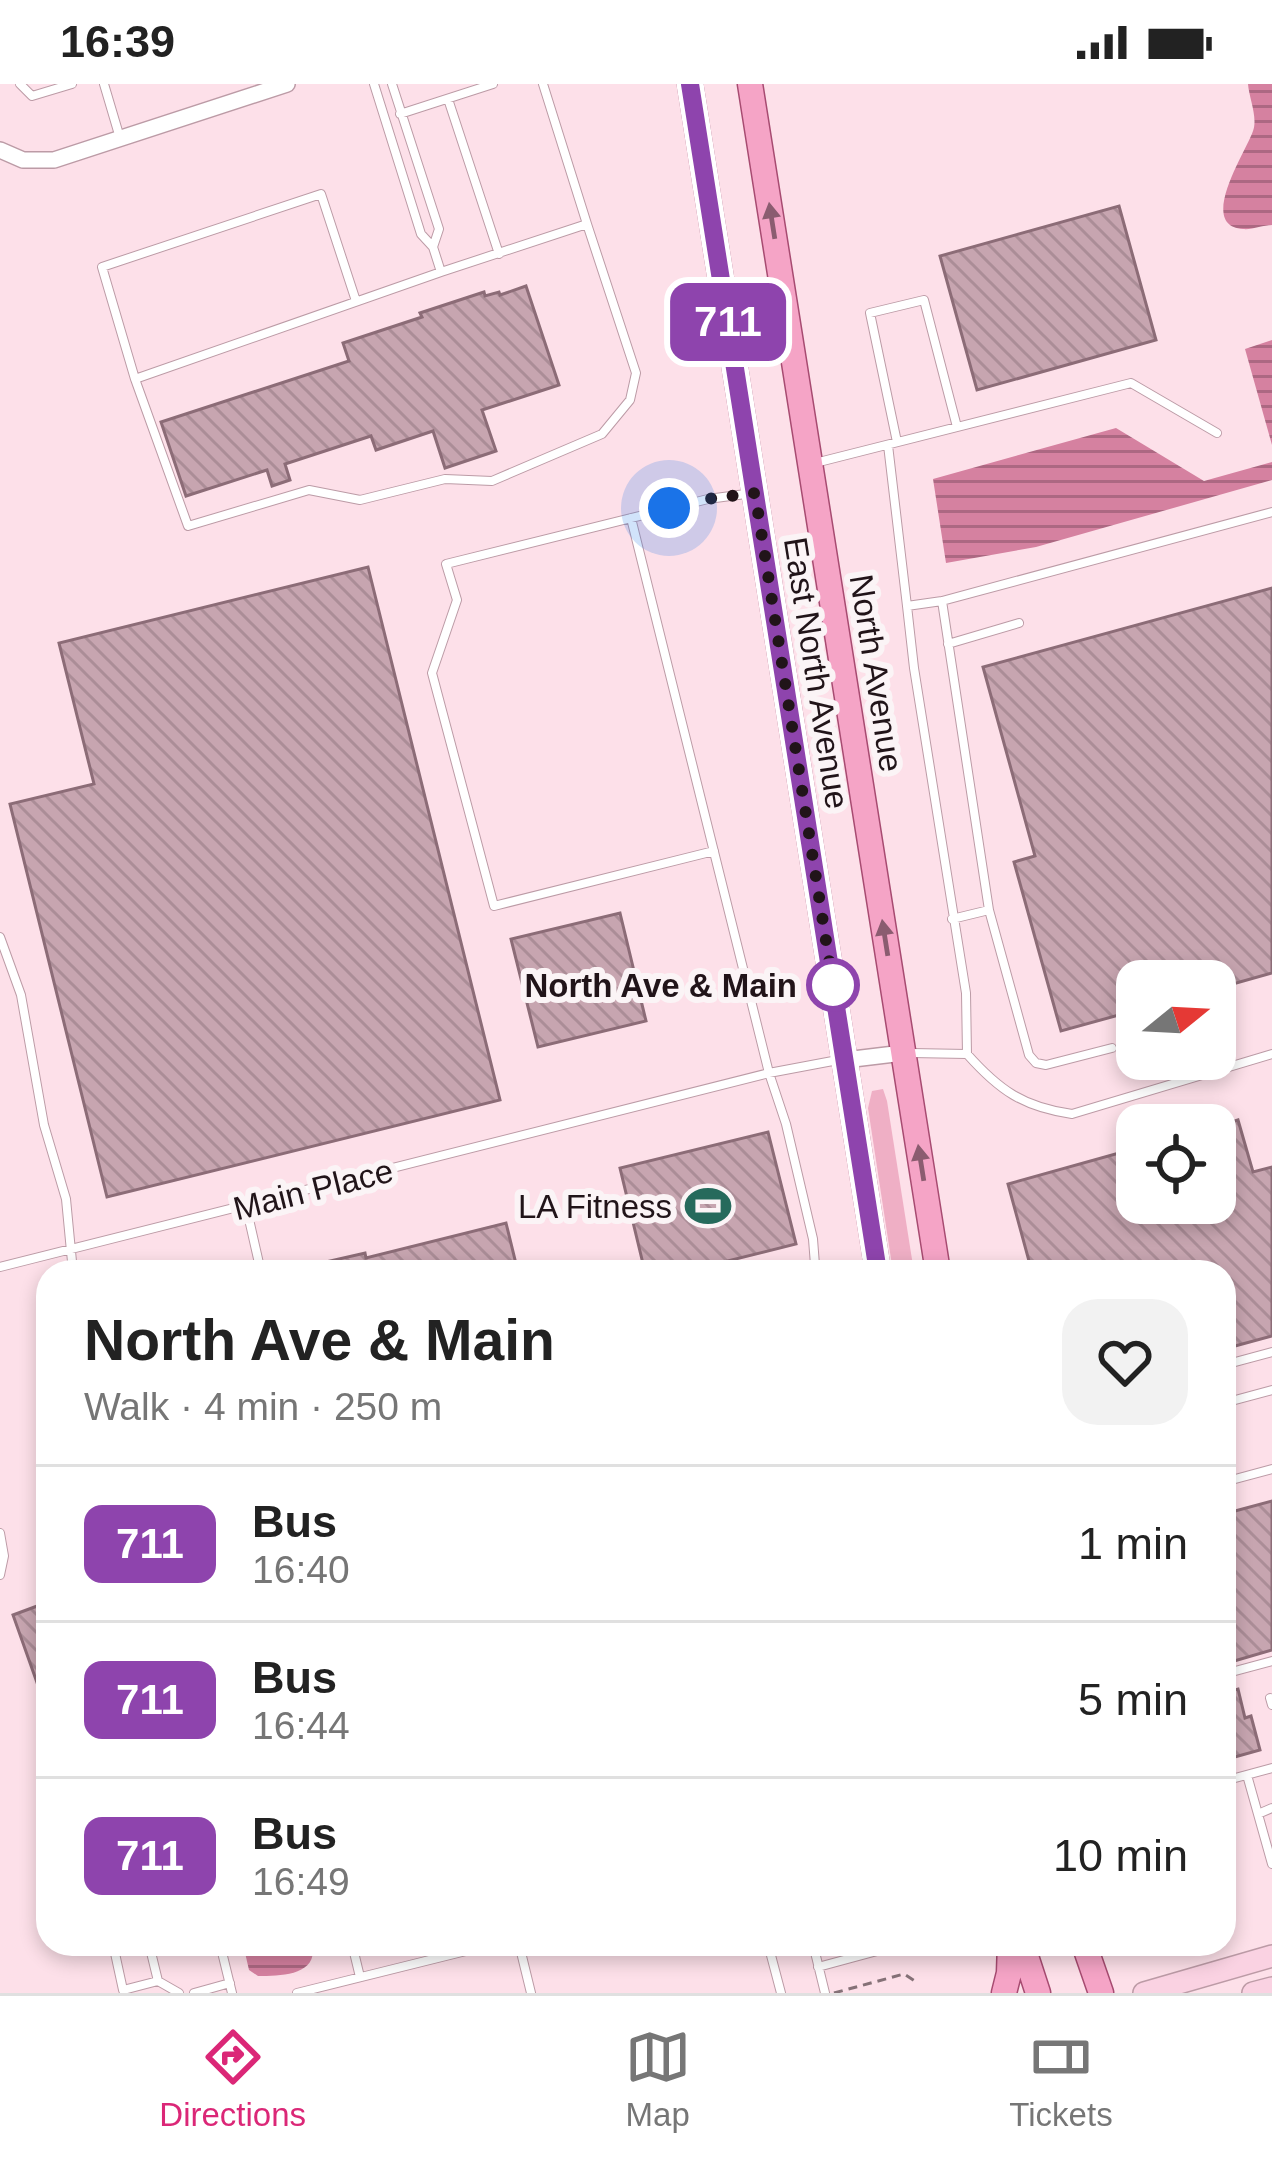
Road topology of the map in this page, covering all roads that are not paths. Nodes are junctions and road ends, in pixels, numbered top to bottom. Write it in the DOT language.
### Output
graph roads {
  1 [pos="20,84"];
  2 [pos="72,84"];
  3 [pos="104,84"];
  4 [pos="374,84"];
  5 [pos="392,84"];
  6 [pos="493,84"];
  7 [pos="543,84"];
  8 [pos="690,84"];
  9 [pos="750,84"];
  10 [pos="276,86"];
  11 [pos="448,99"];
  12 [pos="400,114"];
  13 [pos="120,138"];
  14 [pos="0,149"];
  15 [pos="587,224"];
  16 [pos="433,247"];
  17 [pos="499,254"];
  18 [pos="441,272"];
  19 [pos="356,301"];
  20 [pos="135,380"];
  21 [pos="957,427"];
  22 [pos="1216,433"];
  23 [pos="892,443"];
  24 [pos="811,464"];
  25 [pos="755,493"];
  26 [pos="1272,512"];
  27 [pos="631,518"];
  28 [pos="942,602"];
  29 [pos="907,606"];
  30 [pos="1019,622"];
  31 [pos="948,644"];
  32 [pos="714,851"];
  33 [pos="989,910"];
  34 [pos="952,919"];
  35 [pos="0,937"];
  36 [pos="1112,1048"];
  37 [pos="903,1053"];
  38 [pos="967,1054"];
  39 [pos="1272,1054"];
  40 [pos="845,1060"];
  41 [pos="769,1073"];
  42 [pos="246,1206"];
  43 [pos="71,1249"];
  44 [pos="72,1260"];
  45 [pos="258,1260"];
  46 [pos="815,1260"];
  47 [pos="876,1260"];
  48 [pos="936,1260"];
  49 [pos="0,1267"];
  50 [pos="1272,1352"];
  51 [pos="1236,1362"];
  52 [pos="1272,1390"];
  53 [pos="1236,1400"];
  54 [pos="1272,1468"];
  55 [pos="1236,1478"];
  56 [pos="0,1533"];
  57 [pos="0,1575"];
  58 [pos="1272,1661"];
  59 [pos="1236,1671"];
  60 [pos="1272,1768"];
  61 [pos="1247,1775"];
  62 [pos="1236,1778"];
  63 [pos="1272,1808"];
  64 [pos="1258,1814"];
  65 [pos="1272,1864"];
  66 [pos="116,1956"];
  67 [pos="152,1956"];
  68 [pos="223,1956"];
  69 [pos="355,1956"];
  70 [pos="445,1956"];
  71 [pos="522,1956"];
  72 [pos="771,1956"];
  73 [pos="816,1956"];
  74 [pos="861,1956"];
  75 [pos="1010,1956"];
  76 [pos="1026,1956"];
  77 [pos="1088,1956"];
  78 [pos="1272,1956"];
  79 [pos="818,1967"];
  80 [pos="360,1977"];
  81 [pos="158,1982"];
  82 [pos="231,1988"];
  83 [pos="1272,1989"];
  84 [pos="179,1993"];
  85 [pos="194,1993"];
  86 [pos="297,1993"];
  87 [pos="531,1993"];
  88 [pos="781,1993"];
  89 [pos="829,1993"];
  90 [pos="1004,1993"];
  91 [pos="1038,1993"];
  92 [pos="1101,1993"];
  93 [pos="1144,1993"];
  94 [pos="1253,1993"];
  1 -- 2 [label="lane"];
  3 -- 13 [label="lane"];
  4 -- 16 [label="lane"];
  5 -- 12 [label="lane"];
  6 -- 11 [label="lane"];
  7 -- 15 [label="lane"];
  8 -- 25 [label="main road, East North Avenue"];
  24 -- 9 [label="main road, North Avenue, one-way"];
  10 -- 13 [label="street"];
  11 -- 12 [label="lane"];
  11 -- 17 [label="lane"];
  12 -- 16 [label="lane"];
  13 -- 14 [label="street"];
  15 -- 17 [label="lane"];
  15 -- 20 [label="lane"];
  16 -- 18 [label="lane"];
  17 -- 18 [label="lane"];
  18 -- 19 [label="lane"];
  19 -- 20 [label="lane"];
  19 -- 20 [label="lane"];
  21 -- 22 [label="lane"];
  21 -- 23 [label="lane"];
  21 -- 23 [label="lane"];
  23 -- 24 [label="lane"];
  23 -- 29 [label="lane"];
  37 -- 24 [label="main road, North Avenue, one-way"];
  25 -- 27 [label="lane"];
  25 -- 40 [label="main road, East North Avenue"];
  26 -- 28 [label="lane"];
  27 -- 32 [label="lane"];
  27 -- 32 [label="lane"];
  28 -- 29 [label="lane"];
  28 -- 31 [label="lane"];
  29 -- 34 [label="lane"];
  30 -- 31 [label="lane"];
  31 -- 33 [label="lane"];
  32 -- 41 [label="lane"];
  33 -- 34 [label="lane"];
  33 -- 36 [label="lane"];
  34 -- 38 [label="lane"];
  35 -- 43 [label="lane"];
  37 -- 38 [label="lane"];
  37 -- 40 [label="street"];
  48 -- 37 [label="main road, North Avenue, one-way"];
  38 -- 39 [label="lane"];
  40 -- 41 [label="lane, Main Place"];
  40 -- 47 [label="main road, East North Avenue"];
  41 -- 42 [label="lane, Main Place"];
  41 -- 46 [label="lane"];
  42 -- 43 [label="lane, Main Place"];
  42 -- 45 [label="lane"];
  43 -- 44 [label="lane"];
  43 -- 49 [label="lane, Main Place"];
  50 -- 51 [label="lane"];
  52 -- 53 [label="lane"];
  54 -- 55 [label="lane"];
  56 -- 57 [label="lane"];
  58 -- 59 [label="lane"];
  60 -- 61 [label="lane"];
  61 -- 62 [label="lane"];
  61 -- 64 [label="lane"];
  63 -- 64 [label="lane"];
  64 -- 65 [label="lane"];
  66 -- 81 [label="lane"];
  67 -- 81 [label="lane"];
  68 -- 82 [label="lane"];
  69 -- 80 [label="lane"];
  70 -- 80 [label="lane"];
  71 -- 87 [label="lane"];
  72 -- 88 [label="lane"];
  73 -- 79 [label="lane"];
  74 -- 79 [label="lane"];
  75 -- 90 [label="main road"];
  76 -- 91 [label="main road"];
  77 -- 92 [label="main road"];
  78 -- 93 [label="street"];
  79 -- 89 [label="lane"];
  80 -- 86 [label="lane"];
  81 -- 84 [label="lane"];
  82 -- 85 [label="lane"];
  83 -- 94 [label="street"];
}
